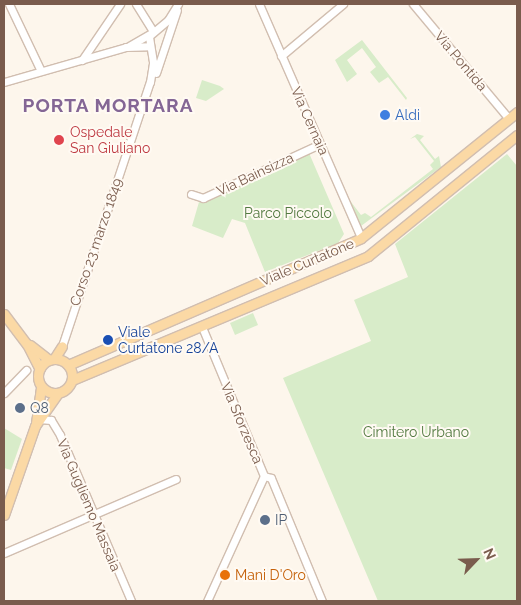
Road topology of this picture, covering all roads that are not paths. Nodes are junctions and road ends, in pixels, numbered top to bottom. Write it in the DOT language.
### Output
graph roads {
  1 [pos="9,4"];
  2 [pos="120,4"];
  3 [pos="136,4"];
  4 [pos="178,4"];
  5 [pos="258,4"];
  6 [pos="343,4"];
  7 [pos="413,4"];
  8 [pos="153,32"];
  9 [pos="166,38"];
  10 [pos="151,46"];
  11 [pos="126,47"];
  12 [pos="163,47"];
  13 [pos="281,56"];
  14 [pos="82,60"];
  15 [pos="41,72"];
  16 [pos="4,82"];
  17 [pos="150,82"];
  18 [pos="517,112"];
  19 [pos="509,119"];
  20 [pos="517,135"];
  21 [pos="320,144"];
  22 [pos="191,194"];
  23 [pos="361,238"];
  24 [pos="4,314"];
  25 [pos="202,327"];
  26 [pos="28,344"];
  27 [pos="62,346"];
  28 [pos="58,361"];
  29 [pos="40,369"];
  30 [pos="26,370"];
  31 [pos="72,380"];
  32 [pos="41,386"];
  33 [pos="4,393"];
  34 [pos="58,393"];
  35 [pos="37,423"];
  36 [pos="264,476"];
  37 [pos="176,479"];
  38 [pos="4,515"];
  39 [pos="93,515"];
  40 [pos="4,553"];
  41 [pos="131,601"];
  42 [pos="207,601"];
  43 [pos="322,601"];
  1 -- 15 [label="street"];
  2 -- 14 [label="street"];
  3 -- 8 [label="street"];
  4 -- 8 [label="street"];
  4 -- 9 [label="street"];
  5 -- 13 [label="street, Via Cernaia"];
  6 -- 13 [label="street"];
  7 -- 19 [label="street, Via Pontida"];
  8 -- 9 [label="street"];
  8 -- 10 [label="street, Corso 23 marzo 1849"];
  8 -- 11 [label="street"];
  9 -- 12 [label="street, Corso 23 marzo 1849"];
  10 -- 11 [label="street"];
  10 -- 12 [label="street"];
  10 -- 17 [label="street, Corso 23 marzo 1849"];
  11 -- 14 [label="street"];
  12 -- 17 [label="street, Corso 23 marzo 1849"];
  13 -- 21 [label="street, Via Cernaia"];
  14 -- 15 [label="street"];
  15 -- 16 [label="street"];
  17 -- 27 [label="street, Corso 23 marzo 1849"];
  18 -- 19 [label="main road, Viale Curtatone"];
  19 -- 23 [label="main road, Viale Curtatone"];
  20 -- 25 [label="main road, Viale Curtatone"];
  21 -- 22 [label="street, Via Bainsizza"];
  21 -- 23 [label="street, Via Cernaia"];
  23 -- 28 [label="main road, Viale Curtatone"];
  24 -- 26 [label="main road"];
  25 -- 31 [label="main road, Viale Curtatone"];
  25 -- 36 [label="street, Via Sforzesca"];
  26 -- 28 [label="main road"];
  26 -- 29 [label="main road"];
  27 -- 28 [label="main road"];
  28 -- 29 [label="main road"];
  28 -- 31 [label="main road"];
  29 -- 32 [label="main road"];
  30 -- 33 [label="street"];
  31 -- 34 [label="main road"];
  32 -- 34 [label="main road"];
  32 -- 35 [label="main road"];
  34 -- 35 [label="main road"];
  35 -- 38 [label="main road"];
  35 -- 39 [label="street, Via Gugliemo Massaia"];
  36 -- 42 [label="street, Via Sforzesca"];
  36 -- 43 [label="street"];
  37 -- 39 [label="street"];
  39 -- 40 [label="street"];
  39 -- 41 [label="street, Via Gugliemo Massaia"];
}
